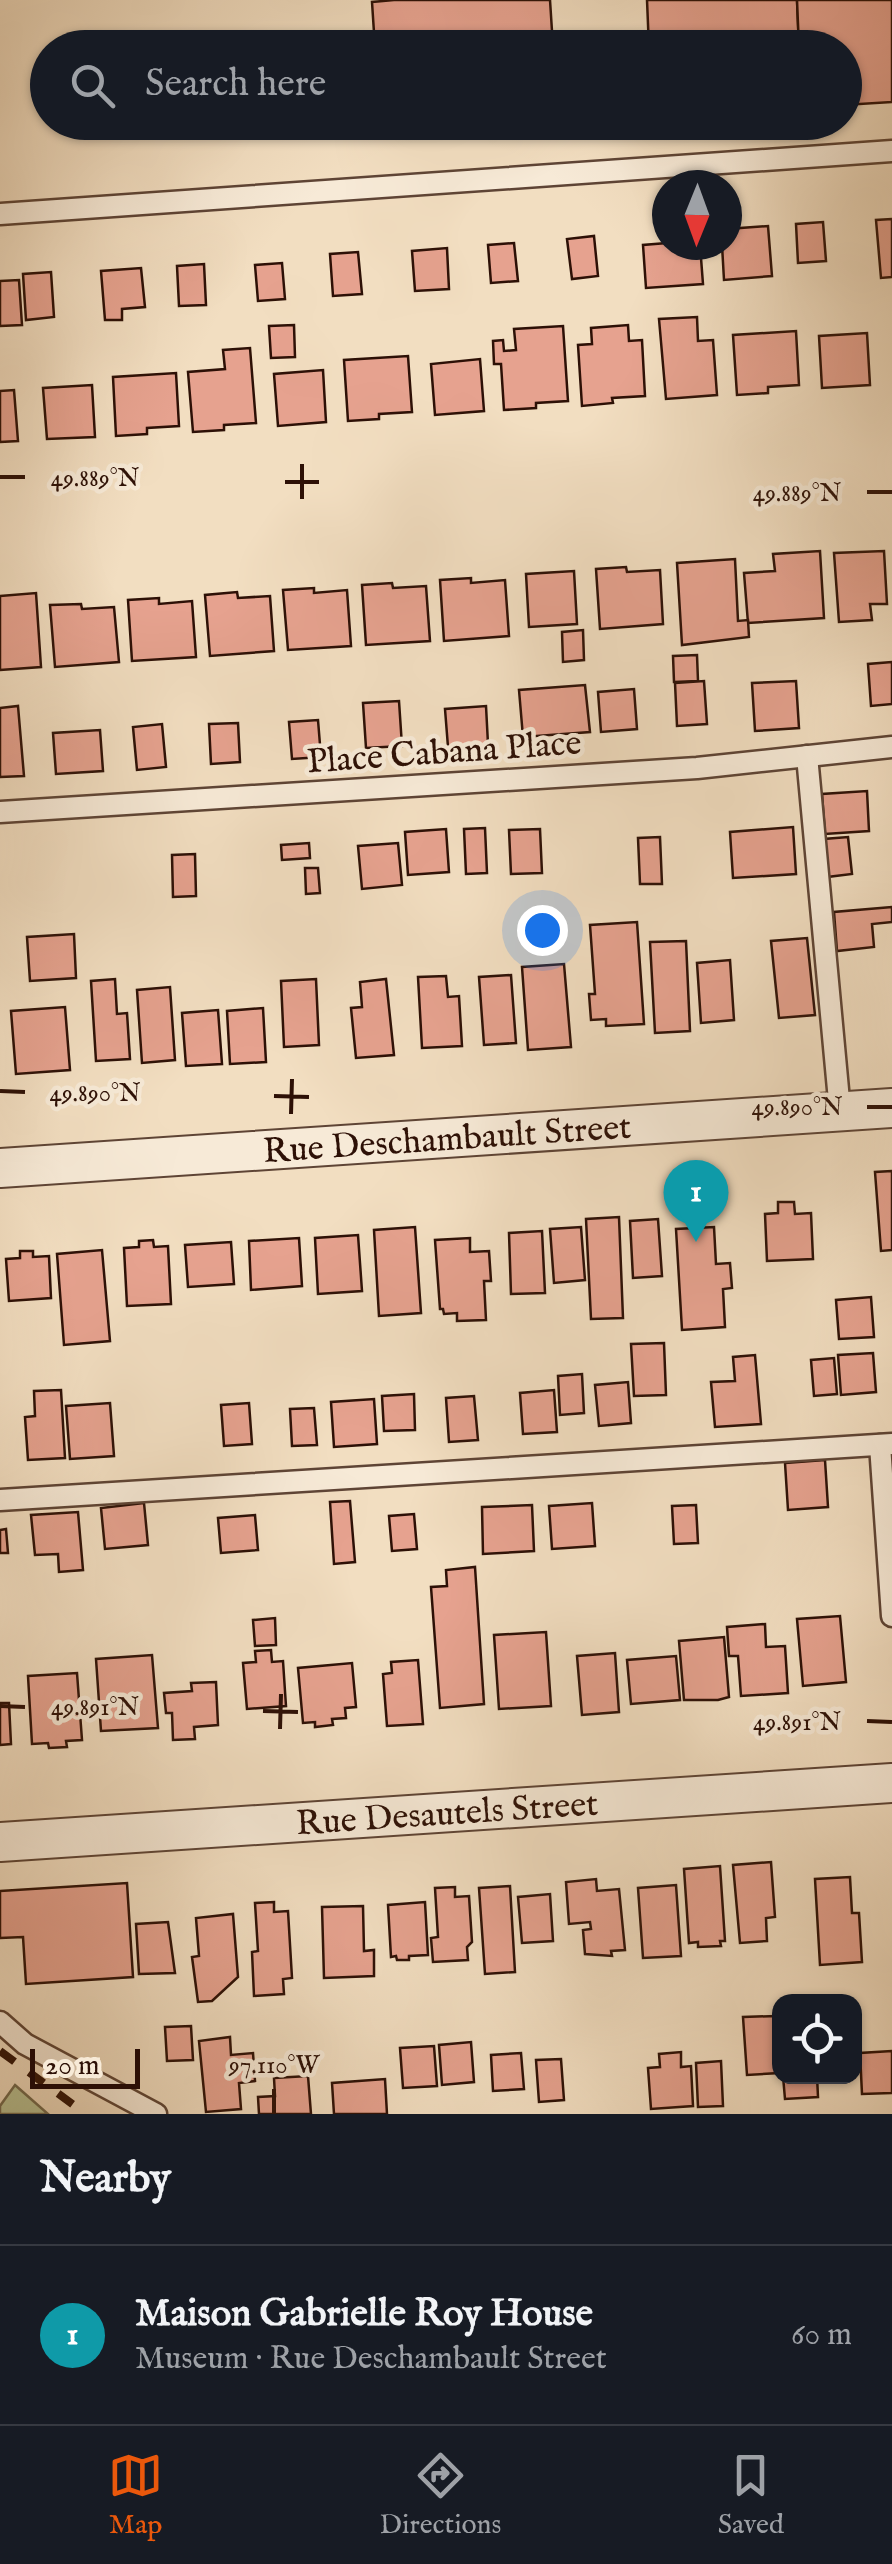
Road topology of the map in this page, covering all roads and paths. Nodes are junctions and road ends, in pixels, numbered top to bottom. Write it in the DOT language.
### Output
graph roads {
  1 [pos="892,151"];
  2 [pos="0,214"];
  3 [pos="892,747"];
  4 [pos="807,756"];
  5 [pos="0,812"];
  6 [pos="892,1108"];
  7 [pos="840,1111"];
  8 [pos="0,1168"];
  9 [pos="886,1445"];
  10 [pos="0,1500"];
  11 [pos="892,1616"];
  12 [pos="892,1783"];
  13 [pos="0,1842"];
  14 [pos="0,2022"];
  15 [pos="156,2114"];
  1 -- 2 [label="lane"];
  3 -- 4 [label="lane, Place Cabana Place"];
  4 -- 5 [label="lane, Place Cabana Place"];
  4 -- 7 [label="lane"];
  6 -- 7 [label="street, Rue Deschambault Street"];
  7 -- 8 [label="street, Rue Deschambault Street"];
  9 -- 10 [label="lane"];
  9 -- 11 [label="lane"];
  12 -- 13 [label="street, Rue Desautels Street"];
  14 -- 15 [label="lane"];
}
